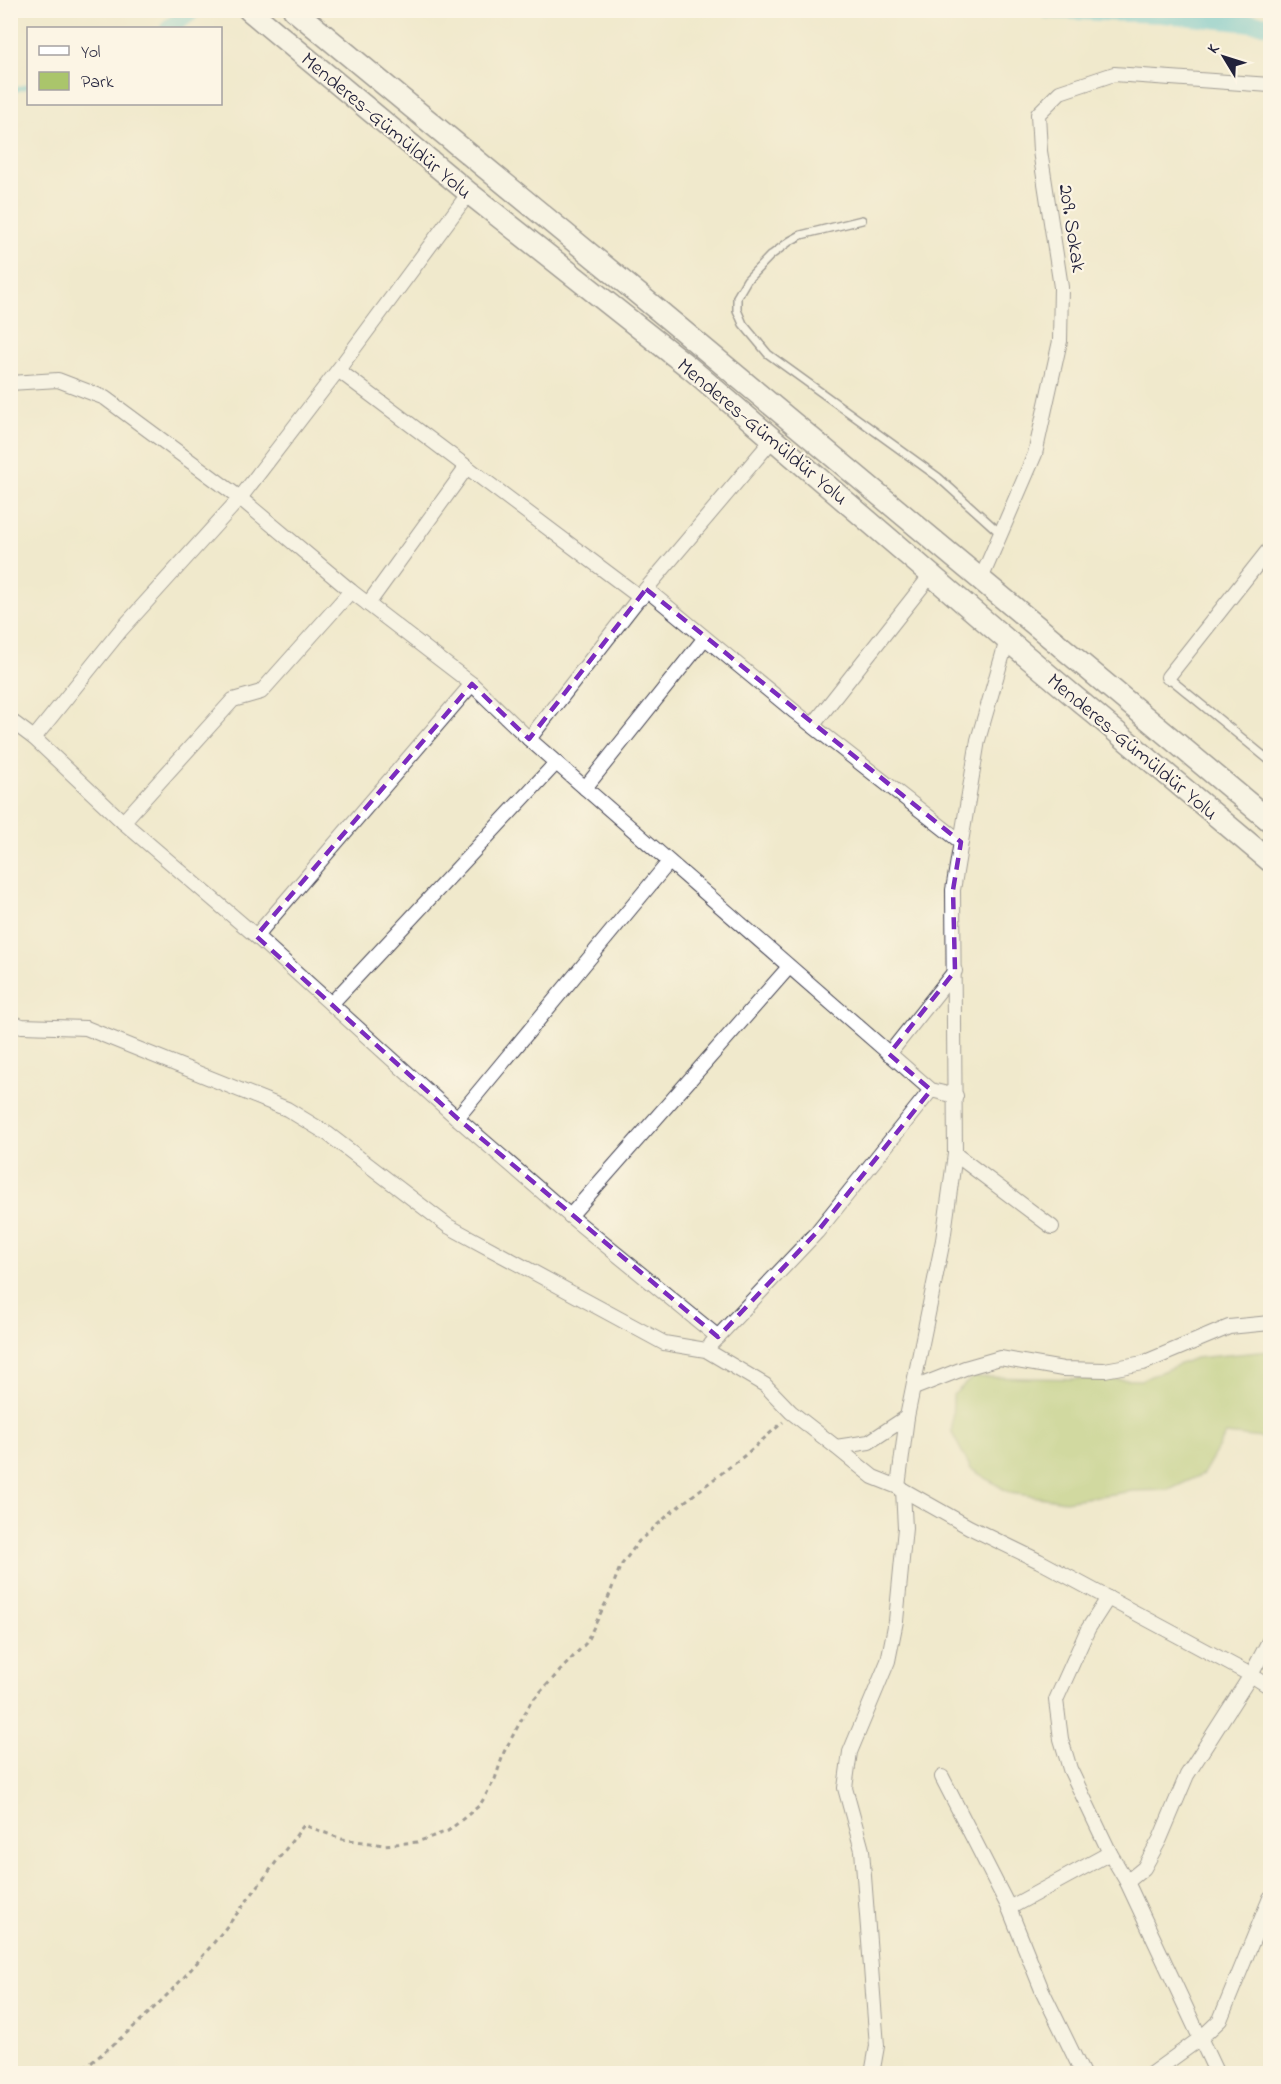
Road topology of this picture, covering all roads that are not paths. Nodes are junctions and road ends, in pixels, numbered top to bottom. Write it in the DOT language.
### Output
graph roads {
  1 [pos="249,10"];
  2 [pos="294,10"];
  3 [pos="1270,85"];
  4 [pos="469,193"];
  5 [pos="862,220"];
  6 [pos="338,370"];
  7 [pos="10,383"];
  8 [pos="773,439"];
  9 [pos="467,467"];
  10 [pos="240,498"];
  11 [pos="1001,534"];
  12 [pos="1270,549"];
  13 [pos="931,575"];
  14 [pos="981,579"];
  15 [pos="351,591"];
  16 [pos="644,594"];
  17 [pos="368,604"];
  18 [pos="704,639"];
  19 [pos="1007,640"];
  20 [pos="1168,677"];
  21 [pos="472,684"];
  22 [pos="10,720"];
  23 [pos="813,725"];
  24 [pos="34,738"];
  25 [pos="530,739"];
  26 [pos="1270,761"];
  27 [pos="556,763"];
  28 [pos="585,788"];
  29 [pos="1270,821"];
  30 [pos="123,822"];
  31 [pos="961,842"];
  32 [pos="1270,861"];
  33 [pos="669,862"];
  34 [pos="256,936"];
  35 [pos="789,967"];
  36 [pos="955,970"];
  37 [pos="331,1004"];
  38 [pos="10,1022"];
  39 [pos="889,1054"];
  40 [pos="931,1090"];
  41 [pos="956,1096"];
  42 [pos="456,1118"];
  43 [pos="955,1154"];
  44 [pos="570,1216"];
  45 [pos="1052,1227"];
  46 [pos="1270,1323"];
  47 [pos="718,1337"];
  48 [pos="706,1350"];
  49 [pos="914,1388"];
  50 [pos="907,1417"];
  51 [pos="836,1447"];
  52 [pos="901,1488"];
  53 [pos="1108,1598"];
  54 [pos="1270,1639"];
  55 [pos="1251,1675"];
  56 [pos="1270,1687"];
  57 [pos="942,1777"];
  58 [pos="1110,1853"];
  59 [pos="1127,1882"];
  60 [pos="1270,1898"];
  61 [pos="1009,1908"];
  62 [pos="1201,2038"];
  63 [pos="872,2073"];
  64 [pos="1083,2073"];
  65 [pos="1151,2073"];
  66 [pos="1217,2073"];
  1 -- 4 [label="main road, Menderes-Gümüldür Yolu"];
  2 -- 14 [label="main road, Menderes-Gümüldür Yolu"];
  3 -- 11 [label="street, 209. Sokak"];
  4 -- 6 [label="street"];
  4 -- 8 [label="main road, Menderes-Gümüldür Yolu"];
  5 -- 11 [label="lane"];
  6 -- 9 [label="street"];
  6 -- 10 [label="street"];
  7 -- 10 [label="street"];
  8 -- 13 [label="main road, Menderes-Gümüldür Yolu"];
  8 -- 16 [label="street"];
  9 -- 16 [label="street"];
  9 -- 17 [label="street"];
  10 -- 15 [label="street"];
  10 -- 24 [label="street"];
  11 -- 14 [label="street, 209. Sokak"];
  12 -- 20 [label="street"];
  13 -- 19 [label="main road, Menderes-Gümüldür Yolu"];
  13 -- 23 [label="street"];
  14 -- 29 [label="main road, Menderes-Gümüldür Yolu"];
  15 -- 17 [label="street"];
  15 -- 30 [label="street"];
  16 -- 18 [label="street"];
  16 -- 25 [label="street"];
  17 -- 21 [label="street"];
  18 -- 23 [label="street"];
  18 -- 28 [label="street"];
  19 -- 31 [label="street"];
  19 -- 32 [label="main road, Menderes-Gümüldür Yolu"];
  20 -- 26 [label="lane"];
  21 -- 25 [label="street"];
  21 -- 34 [label="street"];
  22 -- 24 [label="street"];
  23 -- 31 [label="street"];
  24 -- 30 [label="street"];
  25 -- 27 [label="street"];
  27 -- 28 [label="street"];
  27 -- 37 [label="street"];
  28 -- 33 [label="street"];
  30 -- 34 [label="street"];
  31 -- 36 [label="street"];
  33 -- 35 [label="street"];
  33 -- 42 [label="street"];
  34 -- 37 [label="street"];
  35 -- 39 [label="street"];
  35 -- 44 [label="street"];
  36 -- 39 [label="street"];
  36 -- 41 [label="street"];
  37 -- 42 [label="street"];
  38 -- 48 [label="street"];
  39 -- 40 [label="street"];
  40 -- 41 [label="street"];
  40 -- 47 [label="street"];
  41 -- 43 [label="street"];
  42 -- 44 [label="street"];
  43 -- 45 [label="street"];
  43 -- 49 [label="street"];
  44 -- 47 [label="street"];
  46 -- 49 [label="street"];
  47 -- 48 [label="street"];
  48 -- 51 [label="street"];
  49 -- 50 [label="street"];
  50 -- 51 [label="street"];
  50 -- 52 [label="street"];
  51 -- 52 [label="street"];
  52 -- 53 [label="street"];
  52 -- 63 [label="street"];
  53 -- 55 [label="street"];
  53 -- 58 [label="street"];
  54 -- 55 [label="street"];
  55 -- 56 [label="street"];
  55 -- 59 [label="street"];
  57 -- 61 [label="street"];
  58 -- 59 [label="street"];
  58 -- 61 [label="street"];
  59 -- 62 [label="street"];
  60 -- 62 [label="street"];
  61 -- 64 [label="street"];
  62 -- 65 [label="street"];
  62 -- 66 [label="street"];
}
